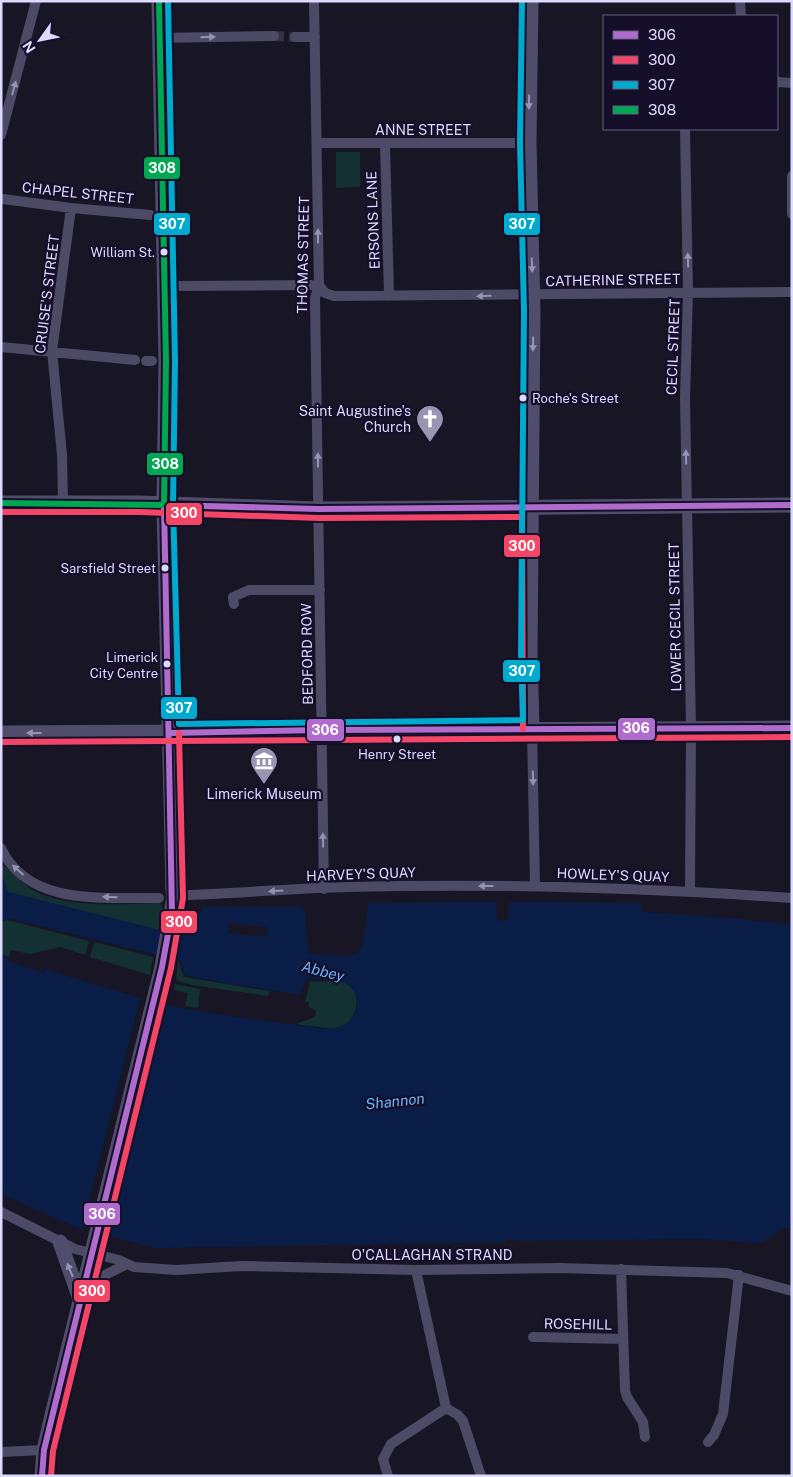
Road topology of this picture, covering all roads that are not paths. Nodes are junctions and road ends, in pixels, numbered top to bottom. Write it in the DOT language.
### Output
graph roads {
  1 [pos="36,1"];
  2 [pos="159,1"];
  3 [pos="314,1"];
  4 [pos="531,1"];
  5 [pos="740,1"];
  6 [pos="741,15"];
  7 [pos="274,36"];
  8 [pos="295,37"];
  9 [pos="315,37"];
  10 [pos="159,38"];
  11 [pos="778,82"];
  12 [pos="792,83"];
  13 [pos="685,130"];
  14 [pos="1,135"];
  15 [pos="318,143"];
  16 [pos="529,143"];
  17 [pos="385,144"];
  18 [pos="792,176"];
  19 [pos="3,199"];
  20 [pos="71,208"];
  21 [pos="150,214"];
  22 [pos="792,214"];
  23 [pos="315,285"];
  24 [pos="174,286"];
  25 [pos="688,292"];
  26 [pos="792,292"];
  27 [pos="389,296"];
  28 [pos="533,296"];
  29 [pos="1,347"];
  30 [pos="52,351"];
  31 [pos="144,360"];
  32 [pos="63,502"];
  33 [pos="1,503"];
  34 [pos="164,505"];
  35 [pos="792,505"];
  36 [pos="686,506"];
  37 [pos="531,508"];
  38 [pos="319,509"];
  39 [pos="320,590"];
  40 [pos="234,604"];
  41 [pos="691,728"];
  42 [pos="792,728"];
  43 [pos="532,729"];
  44 [pos="322,730"];
  45 [pos="1,733"];
  46 [pos="170,733"];
  47 [pos="1,848"];
  48 [pos="534,886"];
  49 [pos="324,889"];
  50 [pos="690,891"];
  51 [pos="188,895"];
  52 [pos="159,898"];
  53 [pos="792,898"];
  54 [pos="1,1212"];
  55 [pos="60,1242"];
  56 [pos="92,1253"];
  57 [pos="125,1265"];
  58 [pos="416,1270"];
  59 [pos="620,1270"];
  60 [pos="739,1274"];
  61 [pos="792,1291"];
  62 [pos="80,1299"];
  63 [pos="533,1337"];
  64 [pos="623,1338"];
  65 [pos="446,1408"];
  66 [pos="645,1437"];
  67 [pos="708,1442"];
  68 [pos="44,1450"];
  69 [pos="1,1452"];
  70 [pos="42,1476"];
  71 [pos="388,1476"];
  72 [pos="481,1476"];
  14 -- 1 [label="street, one-way"];
  2 -- 10 [label="main road"];
  3 -- 9 [label="street, THOMAS STREET"];
  4 -- 16 [label="main road, one-way"];
  5 -- 6 [label="street"];
  10 -- 7 [label="street, one-way"];
  8 -- 9 [label="street"];
  9 -- 15 [label="street, THOMAS STREET"];
  10 -- 34 [label="main road"];
  11 -- 12 [label="street"];
  25 -- 13 [label="street, CECIL STREET, one-way"];
  15 -- 17 [label="street, ANNE STREET"];
  23 -- 15 [label="street, THOMAS STREET, one-way"];
  16 -- 17 [label="street, ANNE STREET"];
  16 -- 28 [label="main road, one-way"];
  17 -- 27 [label="street, ERSONS LANE"];
  18 -- 22 [label="street"];
  19 -- 20 [label="street, CHAPEL STREET"];
  20 -- 21 [label="street, CHAPEL STREET"];
  20 -- 30 [label="street, CRUISE'S STREET"];
  23 -- 24 [label="street"];
  23 -- 27 [label="street, CATHERINE STREET"];
  38 -- 23 [label="street, THOMAS STREET, one-way"];
  25 -- 26 [label="street, CATHERINE STREET"];
  25 -- 28 [label="street, CATHERINE STREET"];
  36 -- 25 [label="street, CECIL STREET, one-way"];
  28 -- 27 [label="street, CATHERINE STREET, one-way"];
  28 -- 37 [label="main road, one-way"];
  29 -- 30 [label="street"];
  30 -- 31 [label="street"];
  30 -- 32 [label="street, CRUISE'S STREET"];
  32 -- 33 [label="main road"];
  32 -- 34 [label="main road"];
  34 -- 38 [label="main road"];
  34 -- 46 [label="main road"];
  35 -- 36 [label="main road"];
  36 -- 37 [label="main road"];
  36 -- 41 [label="street, LOWER CECIL STREET"];
  37 -- 38 [label="main road"];
  37 -- 43 [label="main road"];
  38 -- 39 [label="street, BEDFORD ROW"];
  39 -- 40 [label="street"];
  39 -- 44 [label="street, BEDFORD ROW"];
  41 -- 42 [label="main road"];
  41 -- 43 [label="main road"];
  41 -- 50 [label="street, LOWER CECIL STREET"];
  43 -- 44 [label="main road"];
  43 -- 48 [label="street, one-way"];
  44 -- 46 [label="main road"];
  49 -- 44 [label="street, BEDFORD ROW, one-way"];
  46 -- 45 [label="main road, one-way"];
  46 -- 56 [label="main road, bridge"];
  52 -- 47 [label="street, one-way"];
  48 -- 49 [label="street, HARVEY'S QUAY, one-way"];
  48 -- 50 [label="street, HOWLEY'S QUAY"];
  49 -- 51 [label="street, HARVEY'S QUAY, one-way"];
  50 -- 53 [label="street, HOWLEY'S QUAY"];
  54 -- 55 [label="street, O'CALLAGHAN STRAND"];
  55 -- 56 [label="street, O'CALLAGHAN STRAND"];
  62 -- 55 [label="main road, one-way"];
  56 -- 57 [label="street, O'CALLAGHAN STRAND"];
  56 -- 62 [label="main road"];
  57 -- 58 [label="street, O'CALLAGHAN STRAND"];
  57 -- 62 [label="street"];
  58 -- 59 [label="street, O'CALLAGHAN STRAND"];
  58 -- 65 [label="street"];
  59 -- 60 [label="street, O'CALLAGHAN STRAND"];
  59 -- 64 [label="street, ROSEHILL"];
  60 -- 61 [label="street, O'CALLAGHAN STRAND"];
  60 -- 67 [label="street"];
  62 -- 68 [label="main road"];
  63 -- 64 [label="street, ROSEHILL"];
  64 -- 66 [label="street, ROSEHILL"];
  65 -- 71 [label="street"];
  65 -- 72 [label="street"];
  68 -- 69 [label="street"];
  68 -- 70 [label="main road"];
}
